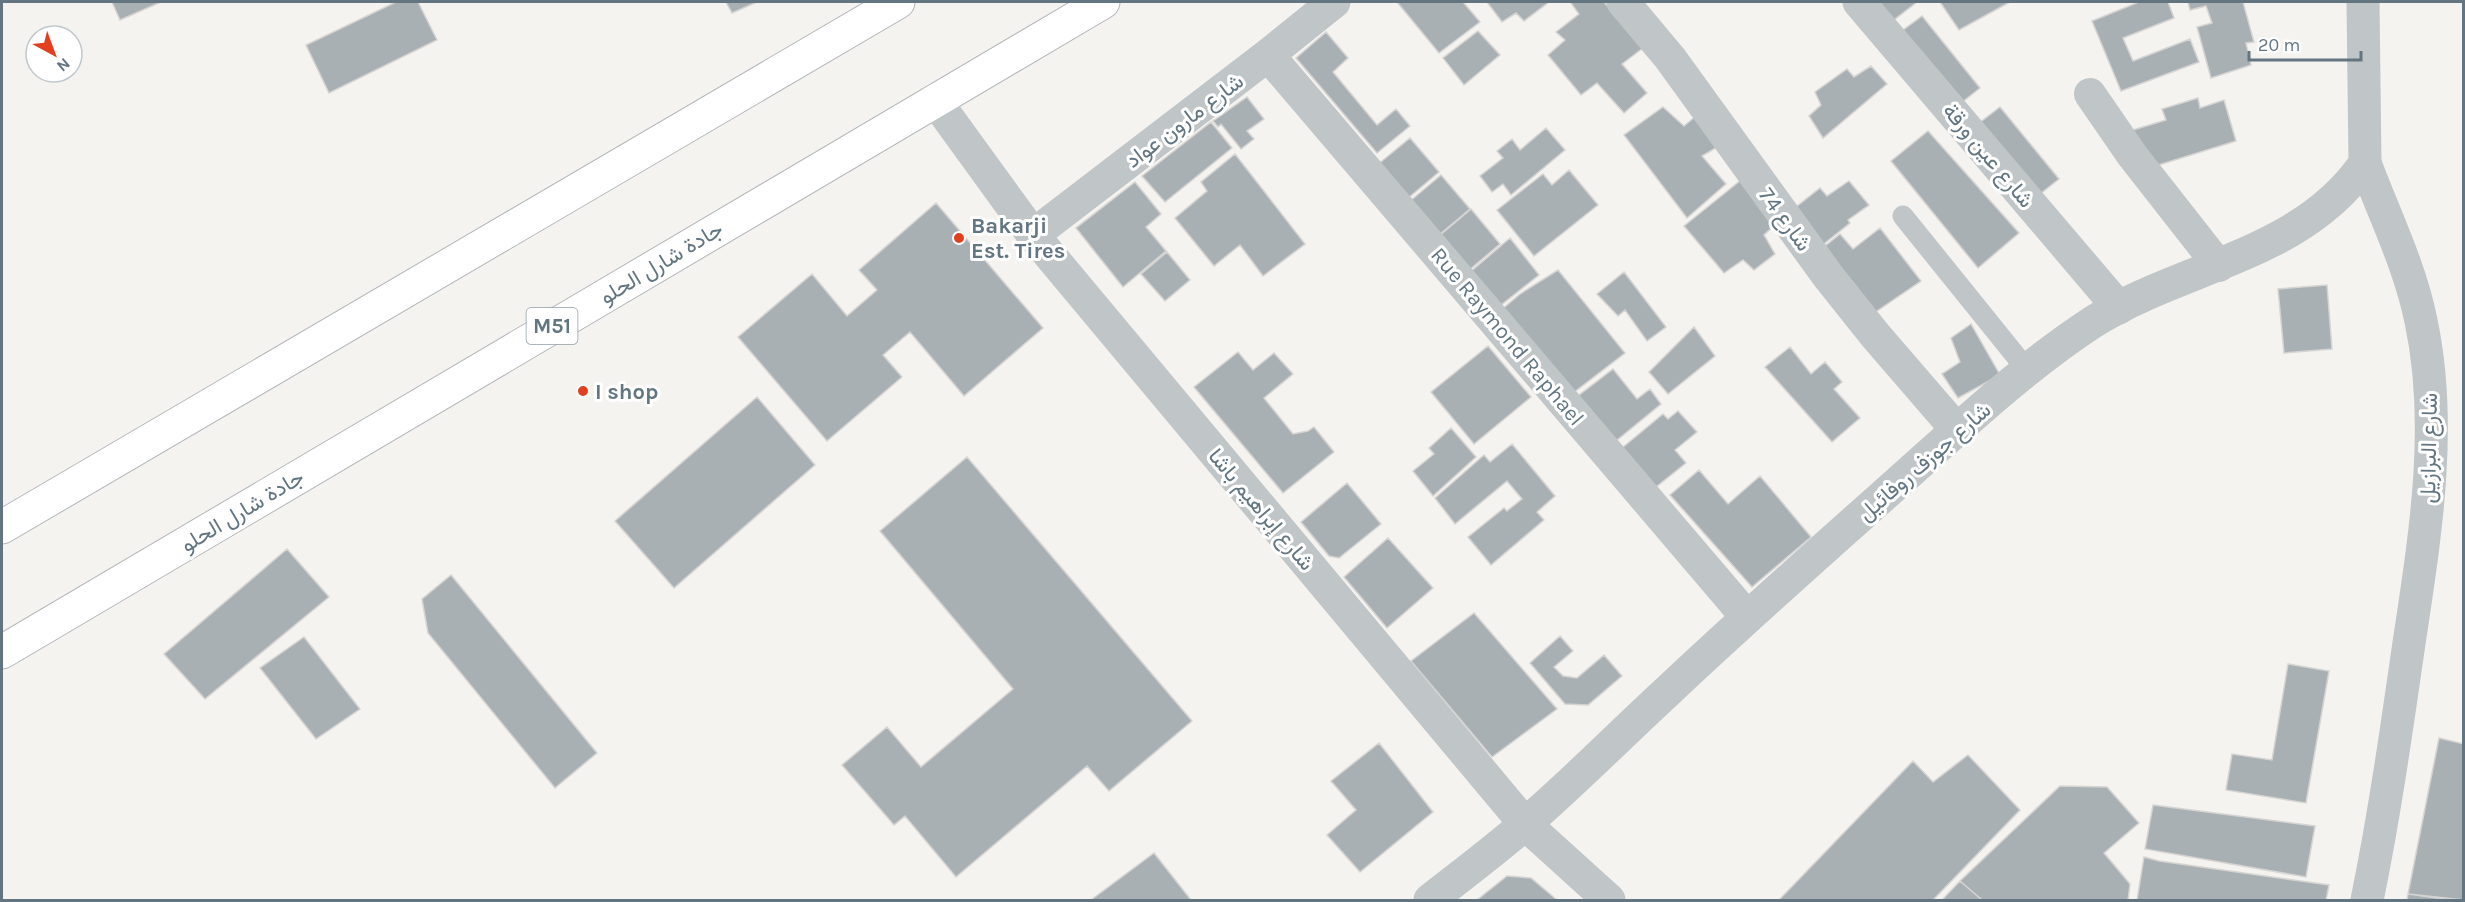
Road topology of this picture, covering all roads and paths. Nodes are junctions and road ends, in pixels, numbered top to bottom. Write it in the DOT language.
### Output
graph roads {
  1 [pos="1103,2"];
  2 [pos="1334,2"];
  3 [pos="1623,2"];
  4 [pos="1859,2"];
  5 [pos="2363,2"];
  6 [pos="892,3"];
  7 [pos="1268,55"];
  8 [pos="2090,94"];
  9 [pos="935,100"];
  10 [pos="2365,163"];
  11 [pos="1903,216"];
  12 [pos="1033,235"];
  13 [pos="2219,266"];
  14 [pos="2119,308"];
  15 [pos="2028,371"];
  16 [pos="1957,430"];
  17 [pos="2,527"];
  18 [pos="1748,617"];
  19 [pos="2,652"];
  20 [pos="1525,824"];
  21 [pos="1430,900"];
  22 [pos="1609,900"];
  23 [pos="2367,900"];
  1 -- 9 [label="highway, جادة شارل الحلو / M51"];
  2 -- 7 [label="street, شارع مارون عواد"];
  3 -- 16 [label="street, شارع 74"];
  4 -- 14 [label="street, شارع عين ورقة"];
  5 -- 10 [label="street, شارع البرازيل"];
  6 -- 17 [label="highway"];
  7 -- 12 [label="street, شارع مارون عواد"];
  7 -- 18 [label="street, Rue Raymond Raphael"];
  8 -- 13 [label="street"];
  9 -- 12 [label="street, شارع إبراهيم باشا"];
  9 -- 19 [label="highway, جادة شارل الحلو / M51"];
  10 -- 13 [label="street, شارع جوزف روفائيل"];
  10 -- 23 [label="street, شارع البرازيل"];
  11 -- 15 [label="lane"];
  12 -- 20 [label="street, شارع إبراهيم باشا"];
  13 -- 14 [label="street, شارع جوزف روفائيل"];
  14 -- 15 [label="street, شارع جوزف روفائيل"];
  15 -- 16 [label="street, شارع جوزف روفائيل"];
  16 -- 18 [label="street, شارع جوزف روفائيل"];
  18 -- 20 [label="street, شارع جوزف روفائيل"];
  20 -- 21 [label="street, شارع جوزف روفائيل"];
  20 -- 22 [label="street, شارع إبراهيم باشا"];
}
